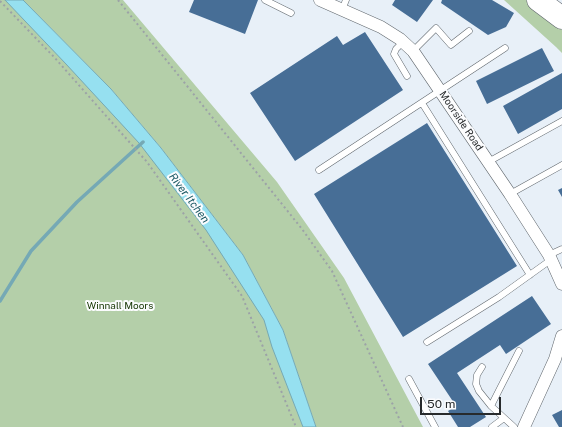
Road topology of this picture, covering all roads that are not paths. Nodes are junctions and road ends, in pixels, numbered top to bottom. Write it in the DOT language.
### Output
graph roads {
  1 [pos="266,0"];
  2 [pos="320,0"];
  3 [pos="538,0"];
  4 [pos="344,5"];
  5 [pos="291,13"];
  6 [pos="562,18"];
  7 [pos="469,31"];
  8 [pos="404,42"];
  9 [pos="505,48"];
  10 [pos="413,51"];
  11 [pos="407,76"];
  12 [pos="440,91"];
  13 [pos="422,103"];
  14 [pos="562,122"];
  15 [pos="488,162"];
  16 [pos="562,165"];
  17 [pos="318,170"];
  18 [pos="510,194"];
  19 [pos="562,249"];
  20 [pos="550,257"];
  21 [pos="530,275"];
  22 [pos="562,284"];
  23 [pos="562,336"];
  24 [pos="427,342"];
  25 [pos="519,351"];
  26 [pos="482,367"];
  27 [pos="409,379"];
  28 [pos="491,406"];
  29 [pos="504,418"];
  30 [pos="436,427"];
  31 [pos="492,427"];
  32 [pos="514,427"];
  33 [pos="524,427"];
  1 -- 5 [label="lane"];
  2 -- 4 [label="street, Moorside Road"];
  3 -- 6 [label="highway"];
  4 -- 8 [label="street, Moorside Road"];
  7 -- 10 [label="lane"];
  8 -- 10 [label="street, Moorside Road"];
  8 -- 11 [label="lane"];
  9 -- 12 [label="lane"];
  10 -- 12 [label="street, Moorside Road"];
  12 -- 13 [label="lane"];
  12 -- 15 [label="street, Moorside Road"];
  13 -- 17 [label="lane"];
  13 -- 21 [label="lane"];
  14 -- 15 [label="lane"];
  15 -- 18 [label="street, Moorside Road"];
  16 -- 18 [label="lane"];
  18 -- 20 [label="street, Moorside Road"];
  19 -- 20 [label="lane"];
  20 -- 21 [label="lane"];
  20 -- 22 [label="street, Moorside Road"];
  21 -- 24 [label="lane"];
  23 -- 33 [label="street"];
  25 -- 28 [label="lane"];
  26 -- 28 [label="lane"];
  27 -- 30 [label="lane"];
  28 -- 29 [label="lane"];
  29 -- 31 [label="lane"];
  29 -- 32 [label="lane"];
}
